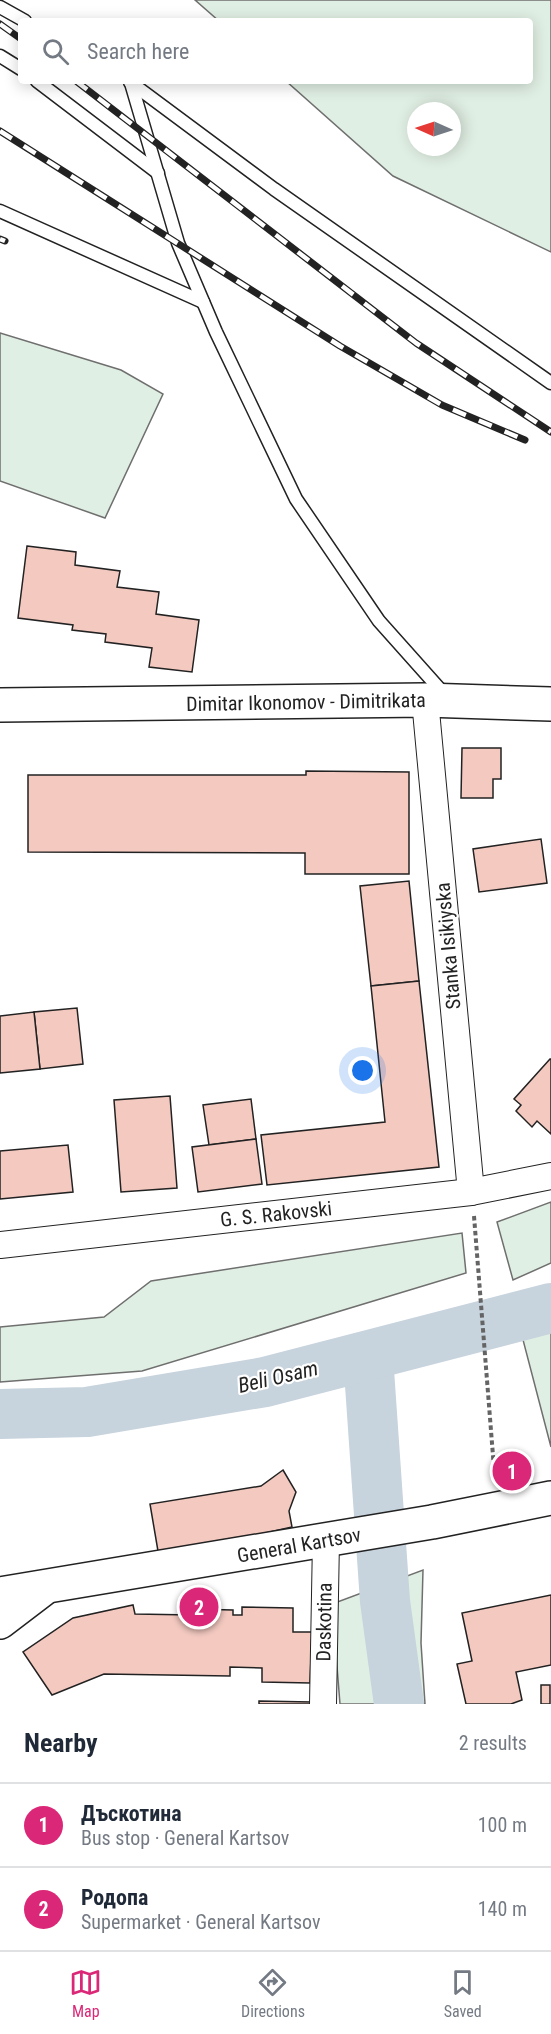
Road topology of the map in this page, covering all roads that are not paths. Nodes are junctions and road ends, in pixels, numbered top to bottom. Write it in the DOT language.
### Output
graph roads {
  1 [pos="0,7"];
  2 [pos="20,18"];
  3 [pos="0,56"];
  4 [pos="18,67"];
  5 [pos="42,84"];
  6 [pos="131,84"];
  7 [pos="133,84"];
  8 [pos="158,173"];
  9 [pos="0,211"];
  10 [pos="203,302"];
  11 [pos="551,383"];
  12 [pos="0,694"];
  13 [pos="437,700"];
  14 [pos="551,704"];
  15 [pos="0,705"];
  16 [pos="62,705"];
  17 [pos="551,1176"];
  18 [pos="471,1192"];
  19 [pos="0,1245"];
  20 [pos="551,1498"];
  21 [pos="326,1540"];
  22 [pos="46,1587"];
  23 [pos="0,1594"];
  24 [pos="0,1622"];
  25 [pos="323,1704"];
  1 -- 2 [label="lane"];
  3 -- 4 [label="lane"];
  5 -- 8 [label="lane"];
  6 -- 8 [label="lane"];
  7 -- 11 [label="lane"];
  8 -- 10 [label="lane"];
  9 -- 10 [label="lane"];
  10 -- 13 [label="lane"];
  12 -- 16 [label="street, Dimitar Ikonomov - Dimitrikata"];
  13 -- 14 [label="street, Dimitar Ikonomov - Dimitrikata"];
  13 -- 16 [label="street, Dimitar Ikonomov - Dimitrikata"];
  13 -- 18 [label="street, Stanka Isikiyska"];
  15 -- 16 [label="street, Dimitar Ikonomov - Dimitrikata"];
  17 -- 18 [label="street, G. S. Rakovski"];
  18 -- 19 [label="street, G. S. Rakovski"];
  20 -- 21 [label="street, General Kartsov"];
  21 -- 22 [label="street, General Kartsov"];
  21 -- 25 [label="street, Daskotina"];
  22 -- 23 [label="street, General Kartsov"];
  22 -- 24 [label="street, General Kartsov"];
}
